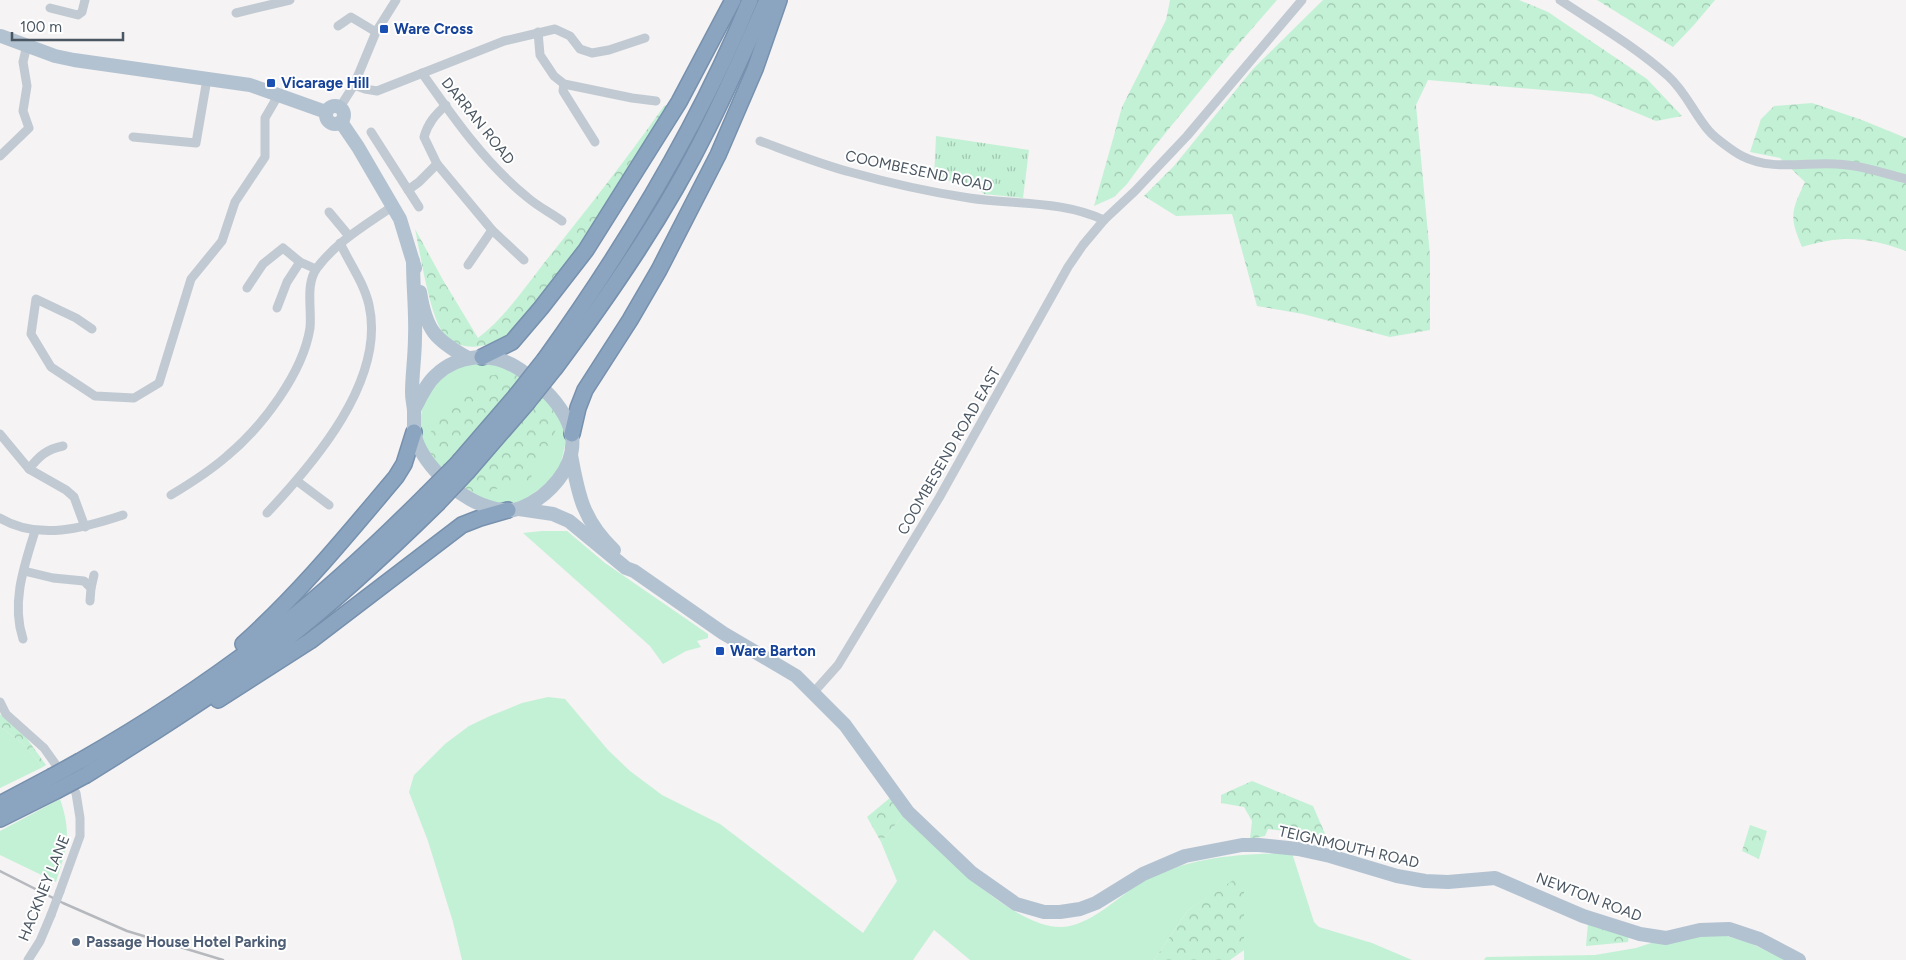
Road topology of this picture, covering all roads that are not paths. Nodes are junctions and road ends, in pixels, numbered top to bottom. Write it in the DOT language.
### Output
graph roads {
  1 [pos="85,0"];
  2 [pos="290,0"];
  3 [pos="396,0"];
  4 [pos="733,0"];
  5 [pos="750,0"];
  6 [pos="767,0"];
  7 [pos="780,0"];
  8 [pos="1302,0"];
  9 [pos="1560,0"];
  10 [pos="50,8"];
  11 [pos="236,13"];
  12 [pos="338,26"];
  13 [pos="376,32"];
  14 [pos="538,32"];
  15 [pos="0,34"];
  16 [pos="645,38"];
  17 [pos="27,44"];
  18 [pos="422,73"];
  19 [pos="207,79"];
  20 [pos="564,84"];
  21 [pos="354,85"];
  22 [pos="279,94"];
  23 [pos="656,101"];
  24 [pos="446,106"];
  25 [pos="340,107"];
  26 [pos="326,112"];
  27 [pos="341,122"];
  28 [pos="371,132"];
  29 [pos="134,137"];
  30 [pos="760,141"];
  31 [pos="595,142"];
  32 [pos="0,156"];
  33 [pos="437,164"];
  34 [pos="1906,179"];
  35 [pos="408,190"];
  36 [pos="393,206"];
  37 [pos="419,207"];
  38 [pos="329,212"];
  39 [pos="1104,220"];
  40 [pos="562,221"];
  41 [pos="492,230"];
  42 [pos="349,236"];
  43 [pos="340,243"];
  44 [pos="524,260"];
  45 [pos="413,261"];
  46 [pos="300,262"];
  47 [pos="468,265"];
  48 [pos="316,269"];
  49 [pos="247,288"];
  50 [pos="277,308"];
  51 [pos="92,329"];
  52 [pos="475,357"];
  53 [pos="550,364"];
  54 [pos="414,410"];
  55 [pos="414,432"];
  56 [pos="0,434"];
  57 [pos="572,434"];
  58 [pos="63,446"];
  59 [pos="571,455"];
  60 [pos="29,469"];
  61 [pos="297,481"];
  62 [pos="171,495"];
  63 [pos="432,500"];
  64 [pos="329,505"];
  65 [pos="513,509"];
  66 [pos="267,514"];
  67 [pos="124,515"];
  68 [pos="0,518"];
  69 [pos="85,527"];
  70 [pos="35,530"];
  71 [pos="24,571"];
  72 [pos="634,571"];
  73 [pos="94,575"];
  74 [pos="91,588"];
  75 [pos="90,601"];
  76 [pos="23,639"];
  77 [pos="813,693"];
  78 [pos="0,702"];
  79 [pos="174,703"];
  80 [pos="154,733"];
  81 [pos="0,804"];
  82 [pos="0,819"];
  83 [pos="1482,878"];
  84 [pos="28,960"];
  85 [pos="1799,960"];
  1 -- 10 [label="street"];
  2 -- 11 [label="street"];
  3 -- 13 [label="street"];
  4 -- 52 [label="highway"];
  5 -- 53 [label="highway"];
  6 -- 53 [label="highway"];
  7 -- 57 [label="highway"];
  8 -- 39 [label="street, COOMBESEND ROAD EAST"];
  9 -- 34 [label="street"];
  12 -- 13 [label="street"];
  13 -- 21 [label="street"];
  14 -- 16 [label="street"];
  14 -- 18 [label="street"];
  14 -- 20 [label="street"];
  15 -- 17 [label="main road"];
  17 -- 19 [label="main road"];
  17 -- 32 [label="street"];
  18 -- 21 [label="street"];
  18 -- 24 [label="street, DARRAN ROAD"];
  19 -- 22 [label="main road"];
  19 -- 29 [label="street"];
  20 -- 23 [label="street"];
  20 -- 31 [label="street"];
  21 -- 25 [label="street"];
  22 -- 26 [label="main road"];
  22 -- 51 [label="street"];
  24 -- 33 [label="street"];
  24 -- 40 [label="street, DARRAN ROAD"];
  25 -- 26 [label="main road"];
  25 -- 27 [label="main road"];
  26 -- 27 [label="main road"];
  27 -- 36 [label="main road"];
  28 -- 35 [label="street"];
  30 -- 39 [label="street, COOMBESEND ROAD"];
  33 -- 35 [label="street"];
  33 -- 41 [label="street"];
  35 -- 37 [label="street"];
  36 -- 42 [label="street"];
  36 -- 45 [label="main road"];
  38 -- 42 [label="street"];
  39 -- 77 [label="street, COOMBESEND ROAD EAST"];
  41 -- 44 [label="street"];
  41 -- 47 [label="street"];
  42 -- 43 [label="street"];
  43 -- 48 [label="street"];
  43 -- 61 [label="street"];
  45 -- 52 [label="main road"];
  45 -- 54 [label="main road"];
  46 -- 48 [label="street"];
  46 -- 49 [label="street"];
  46 -- 50 [label="street"];
  48 -- 62 [label="street"];
  52 -- 54 [label="main road"];
  52 -- 57 [label="main road"];
  53 -- 63 [label="highway, bridge"];
  54 -- 55 [label="main road"];
  55 -- 65 [label="main road"];
  55 -- 79 [label="highway"];
  56 -- 60 [label="street"];
  57 -- 59 [label="main road"];
  58 -- 60 [label="street"];
  59 -- 65 [label="main road"];
  59 -- 72 [label="main road, TEIGNMOUTH ROAD"];
  60 -- 69 [label="street"];
  61 -- 64 [label="street"];
  61 -- 66 [label="street"];
  63 -- 79 [label="highway"];
  63 -- 80 [label="highway"];
  65 -- 72 [label="main road, TEIGNMOUTH ROAD"];
  65 -- 80 [label="highway"];
  67 -- 69 [label="street"];
  68 -- 70 [label="street"];
  69 -- 70 [label="street"];
  70 -- 71 [label="street"];
  71 -- 74 [label="street"];
  71 -- 76 [label="street"];
  72 -- 77 [label="main road, TEIGNMOUTH ROAD"];
  73 -- 74 [label="street"];
  74 -- 75 [label="street"];
  77 -- 83 [label="main road, TEIGNMOUTH ROAD"];
  78 -- 84 [label="street, HACKNEY LANE, bridge"];
  79 -- 81 [label="highway, bridge"];
  80 -- 82 [label="highway, bridge"];
  83 -- 85 [label="main road, NEWTON ROAD"];
}
